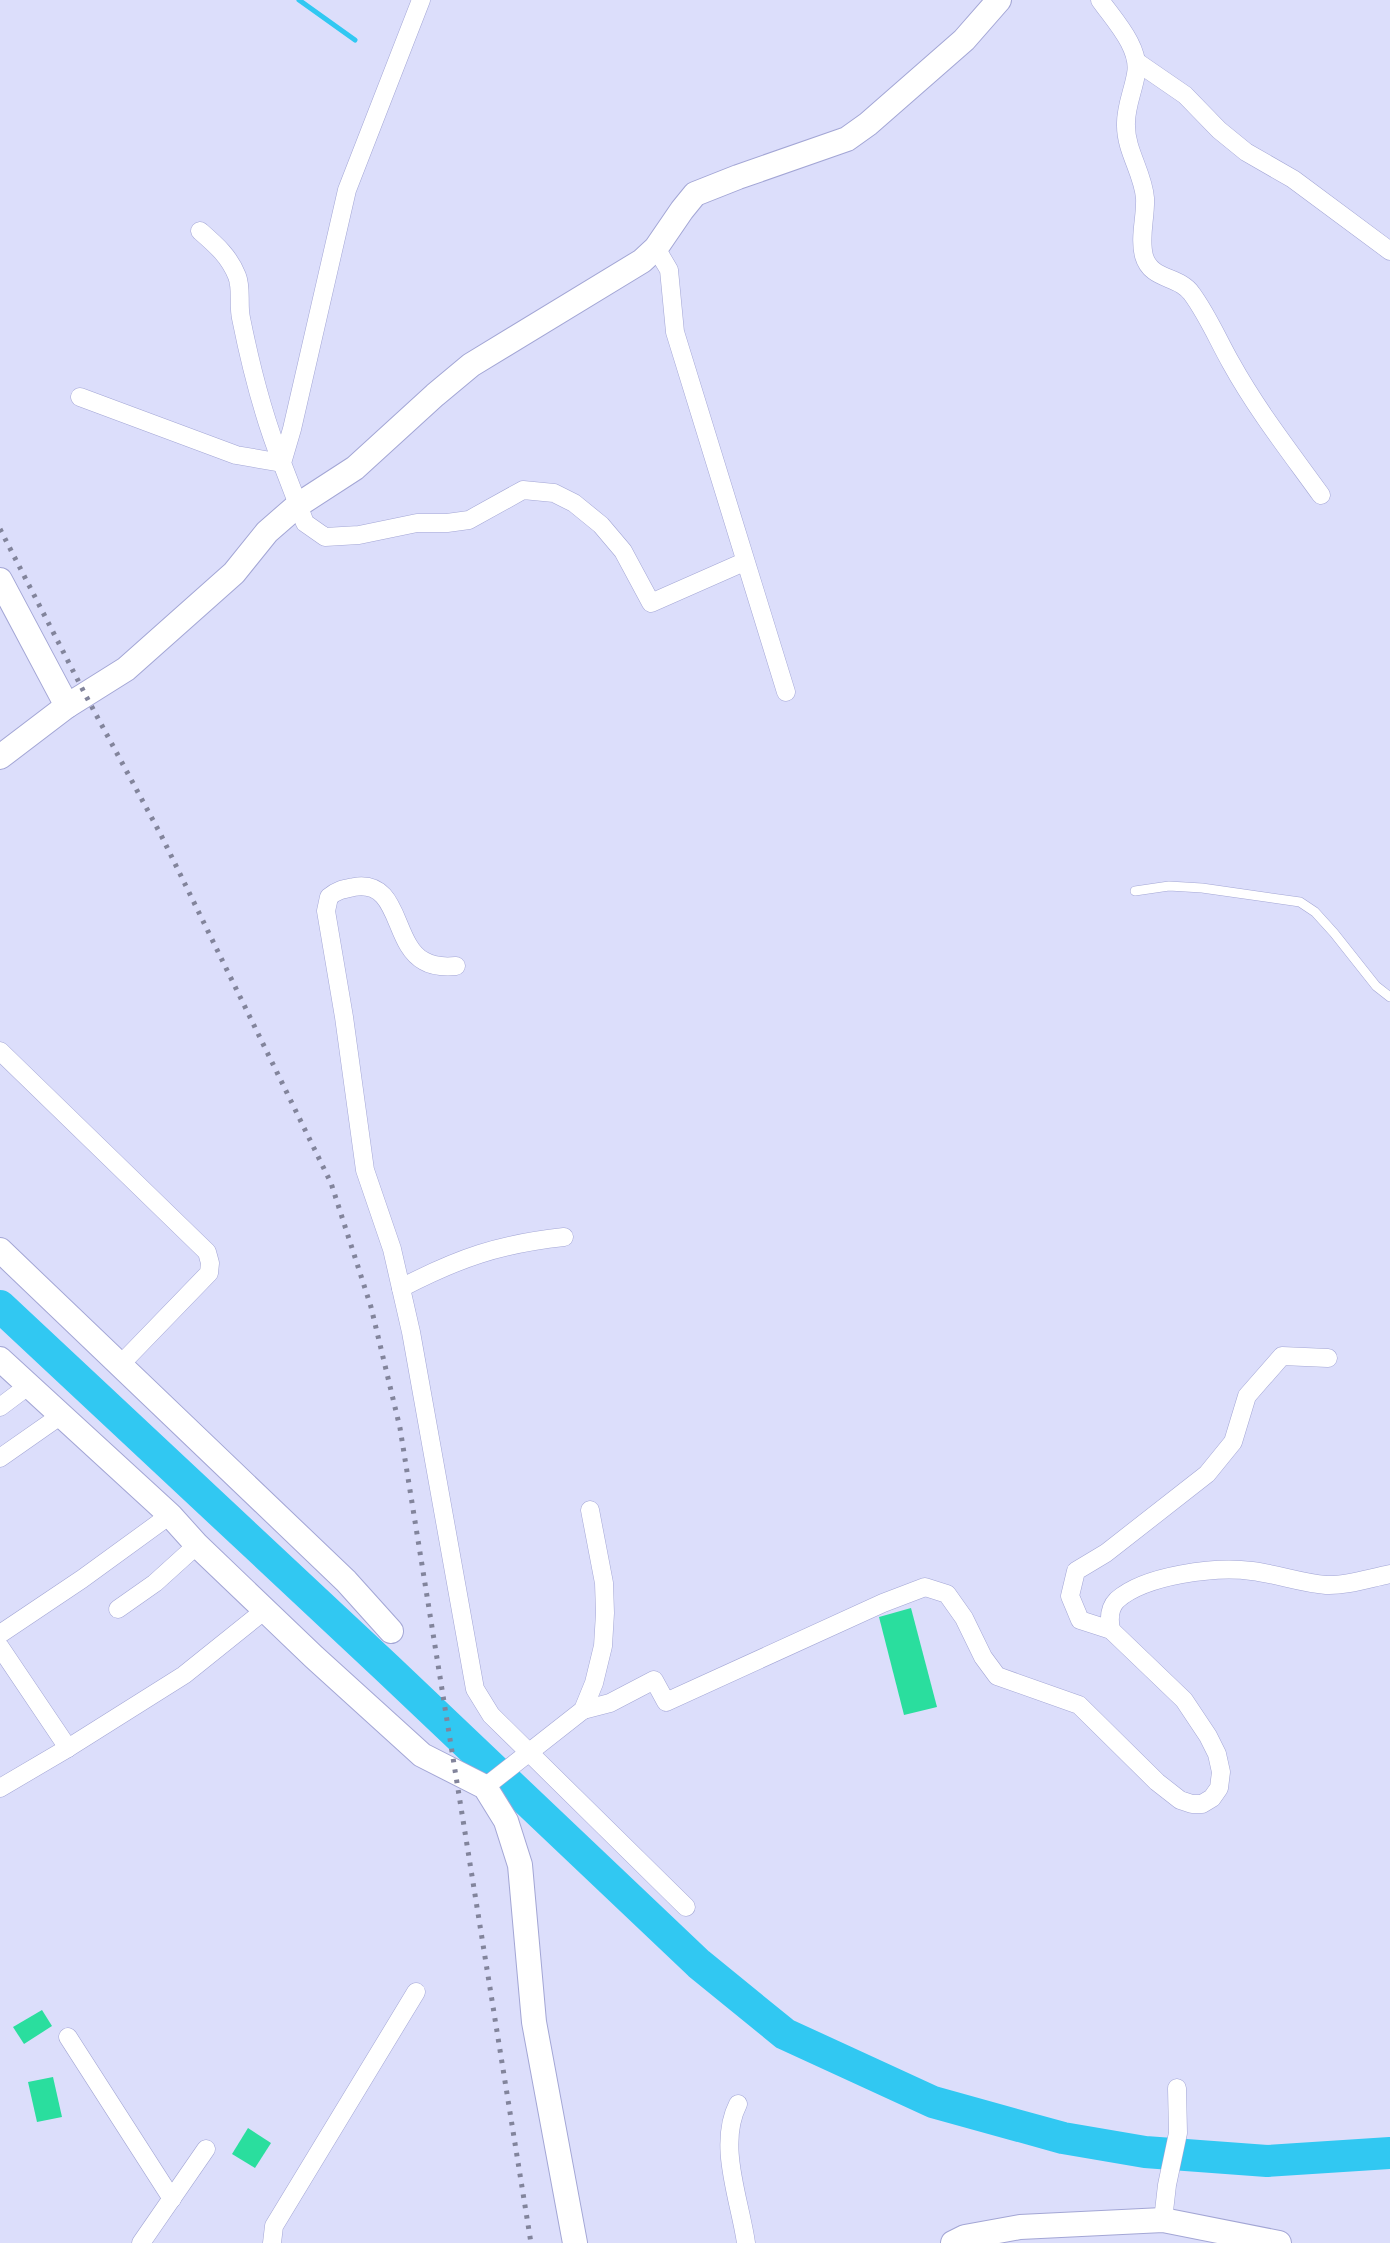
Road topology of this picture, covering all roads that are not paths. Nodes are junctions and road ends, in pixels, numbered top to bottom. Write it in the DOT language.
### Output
graph roads {
  1 [pos="421,0"];
  2 [pos="999,0"];
  3 [pos="1100,0"];
  4 [pos="1137,62"];
  5 [pos="200,231"];
  6 [pos="656,248"];
  7 [pos="1390,251"];
  8 [pos="80,397"];
  9 [pos="282,463"];
  10 [pos="1321,495"];
  11 [pos="298,505"];
  12 [pos="744,562"];
  13 [pos="0,580"];
  14 [pos="786,692"];
  15 [pos="67,706"];
  16 [pos="0,757"];
  17 [pos="1135,891"];
  18 [pos="456,966"];
  19 [pos="1390,997"];
  20 [pos="0,1051"];
  21 [pos="564,1237"];
  22 [pos="0,1250"];
  23 [pos="401,1288"];
  24 [pos="1328,1358"];
  25 [pos="0,1359"];
  26 [pos="120,1365"];
  27 [pos="28,1386"];
  28 [pos="0,1408"];
  29 [pos="60,1416"];
  30 [pos="0,1458"];
  31 [pos="590,1510"];
  32 [pos="170,1515"];
  33 [pos="197,1545"];
  34 [pos="1390,1574"];
  35 [pos="118,1609"];
  36 [pos="265,1610"];
  37 [pos="391,1630"];
  38 [pos="1111,1630"];
  39 [pos="0,1634"];
  40 [pos="0,1647"];
  41 [pos="583,1710"];
  42 [pos="68,1748"];
  43 [pos="526,1755"];
  44 [pos="490,1783"];
  45 [pos="0,1788"];
  46 [pos="686,1907"];
  47 [pos="416,1992"];
  48 [pos="68,2037"];
  49 [pos="1177,2088"];
  50 [pos="738,2104"];
  51 [pos="206,2150"];
  52 [pos="172,2199"];
  53 [pos="1163,2220"];
  54 [pos="141,2243"];
  55 [pos="272,2243"];
  56 [pos="575,2243"];
  57 [pos="746,2243"];
  58 [pos="953,2243"];
  59 [pos="1279,2243"];
  1 -- 9 [label="street"];
  2 -- 6 [label="street"];
  3 -- 4 [label="street"];
  4 -- 7 [label="street"];
  4 -- 10 [label="street"];
  5 -- 9 [label="street"];
  6 -- 11 [label="street"];
  6 -- 12 [label="street"];
  8 -- 9 [label="street"];
  9 -- 11 [label="street"];
  11 -- 12 [label="street"];
  11 -- 15 [label="street"];
  12 -- 14 [label="street"];
  13 -- 15 [label="street"];
  15 -- 16 [label="street"];
  17 -- 19 [label="lane"];
  18 -- 23 [label="street"];
  20 -- 26 [label="street"];
  21 -- 23 [label="street"];
  22 -- 26 [label="street"];
  23 -- 43 [label="street"];
  24 -- 38 [label="street"];
  25 -- 27 [label="street"];
  26 -- 37 [label="street"];
  27 -- 28 [label="street"];
  27 -- 29 [label="street"];
  29 -- 30 [label="street"];
  29 -- 32 [label="street"];
  31 -- 41 [label="street"];
  32 -- 33 [label="street"];
  32 -- 39 [label="street"];
  33 -- 35 [label="street"];
  33 -- 36 [label="street"];
  34 -- 38 [label="street"];
  36 -- 42 [label="street"];
  36 -- 44 [label="street"];
  38 -- 41 [label="street"];
  40 -- 42 [label="street"];
  41 -- 43 [label="street"];
  42 -- 45 [label="street"];
  43 -- 44 [label="street"];
  43 -- 46 [label="street"];
  44 -- 56 [label="street"];
  47 -- 55 [label="street"];
  48 -- 52 [label="street"];
  49 -- 53 [label="street"];
  50 -- 57 [label="street"];
  51 -- 52 [label="street"];
  52 -- 54 [label="street"];
  53 -- 58 [label="street"];
  53 -- 59 [label="street"];
}
